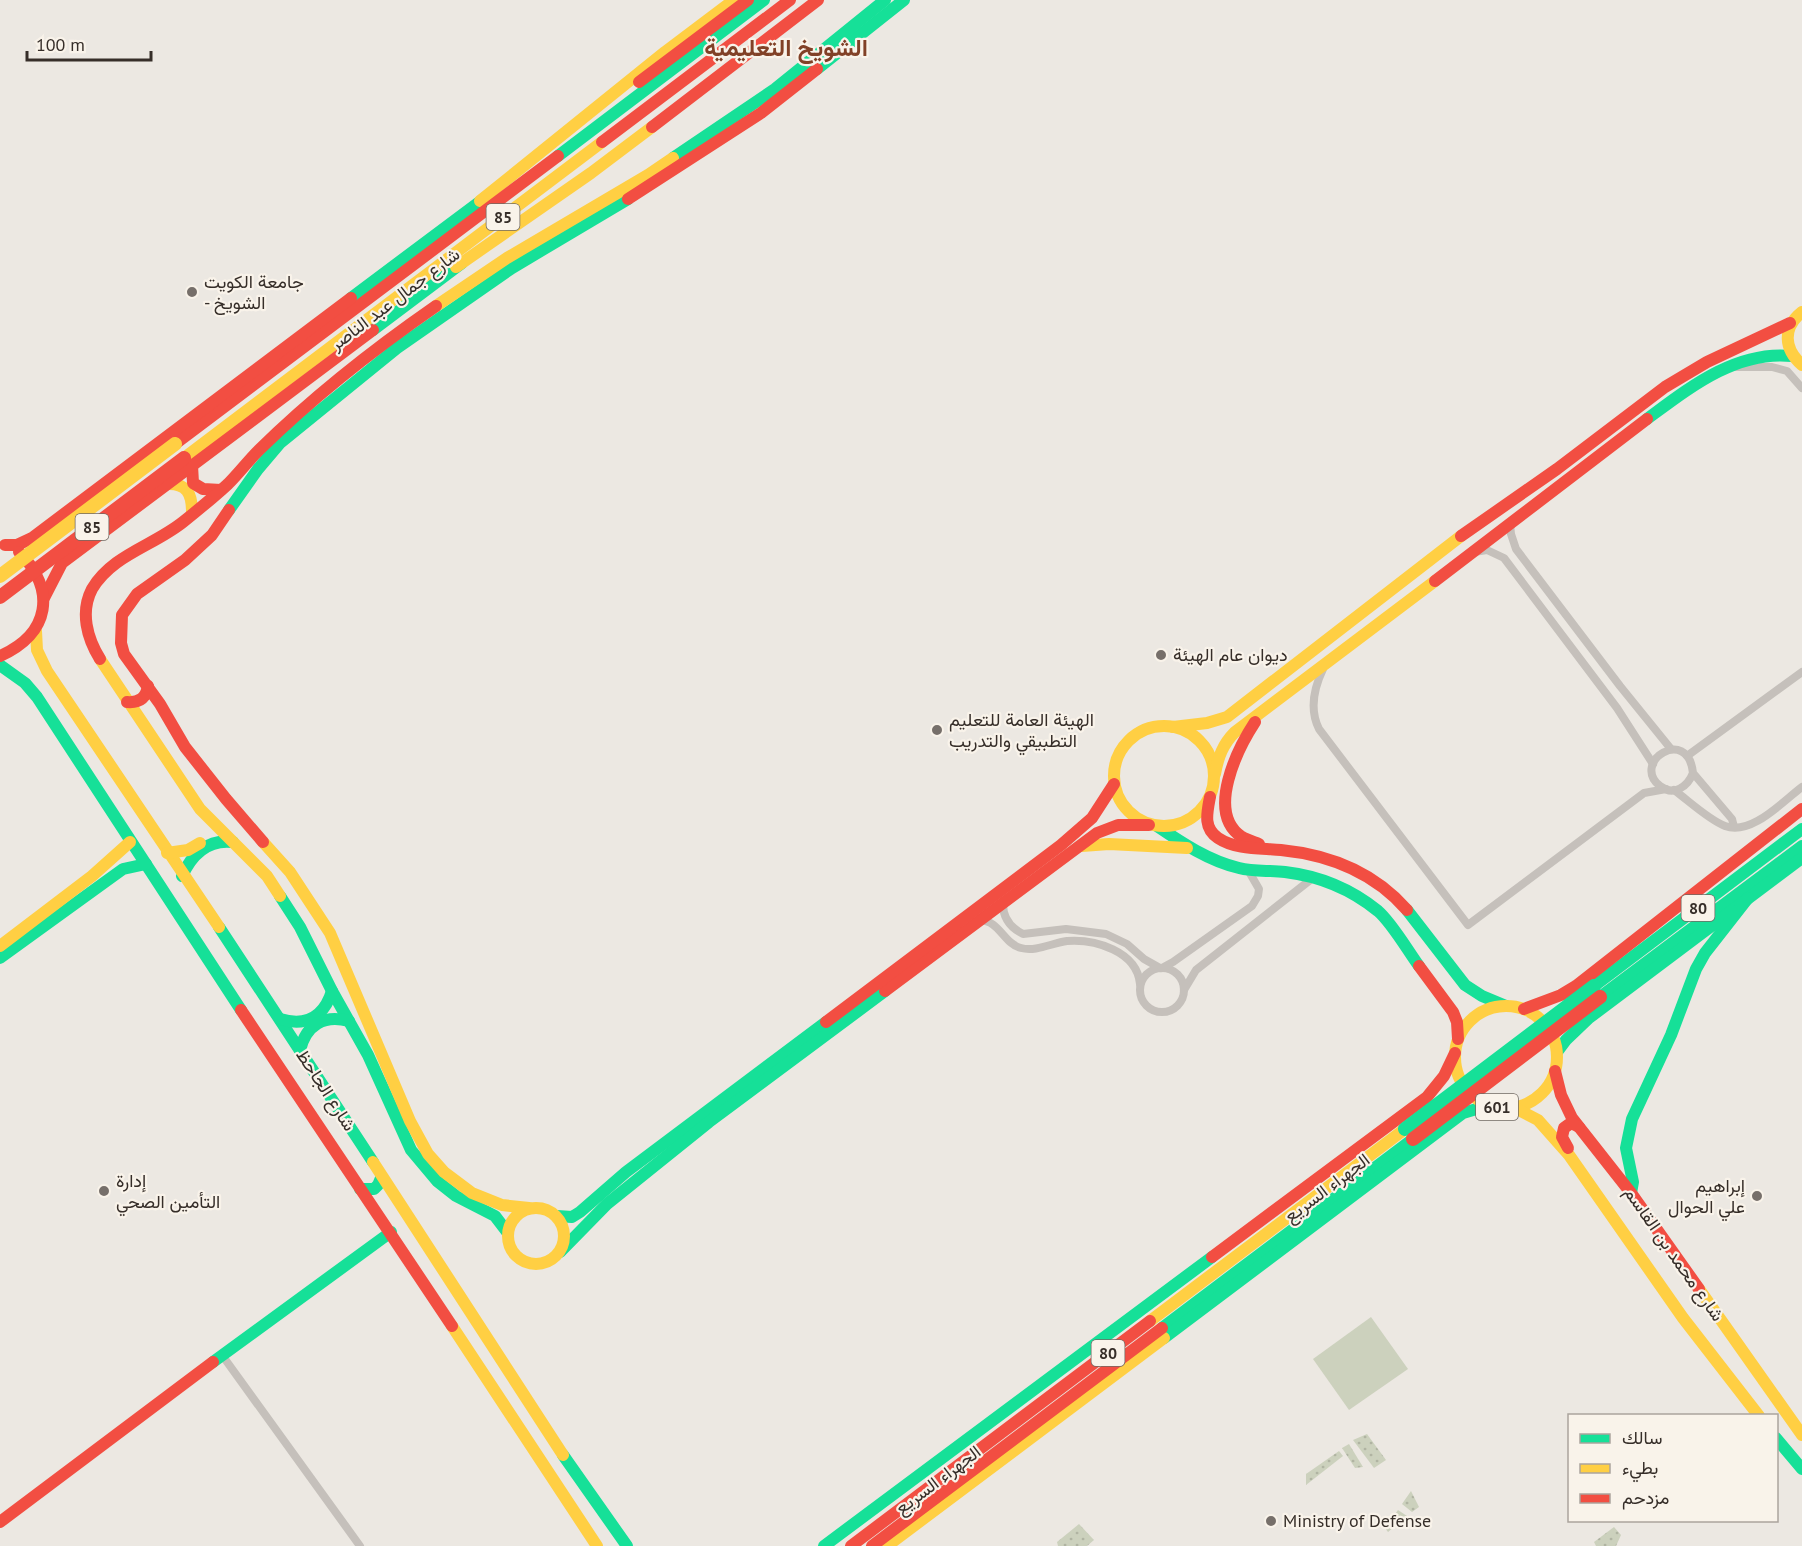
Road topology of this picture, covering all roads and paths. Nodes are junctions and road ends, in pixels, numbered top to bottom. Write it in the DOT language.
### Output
graph roads {
  1 [pos="734,0"];
  2 [pos="748,0"];
  3 [pos="764,0"];
  4 [pos="790,0"];
  5 [pos="809,0"];
  6 [pos="818,0"];
  7 [pos="885,0"];
  8 [pos="904,0"];
  9 [pos="480,201"];
  10 [pos="546,241"];
  11 [pos="522,255"];
  12 [pos="456,267"];
  13 [pos="1802,312"];
  14 [pos="1790,323"];
  15 [pos="1797,360"];
  16 [pos="1730,367"];
  17 [pos="1686,381"];
  18 [pos="1802,388"];
  19 [pos="1657,392"];
  20 [pos="1666,405"];
  21 [pos="192,465"];
  22 [pos="167,484"];
  23 [pos="221,489"];
  24 [pos="192,512"];
  25 [pos="1510,524"];
  26 [pos="3,545"];
  27 [pos="1473,552"];
  28 [pos="1530,567"];
  29 [pos="0,576"];
  30 [pos="1517,576"];
  31 [pos="0,597"];
  32 [pos="44,598"];
  33 [pos="36,631"];
  34 [pos="1316,647"];
  35 [pos="0,656"];
  36 [pos="0,664"];
  37 [pos="1326,664"];
  38 [pos="1802,672"];
  39 [pos="148,686"];
  40 [pos="127,702"];
  41 [pos="160,704"];
  42 [pos="1261,714"];
  43 [pos="138,718"];
  44 [pos="1173,727"];
  45 [pos="1671,749"];
  46 [pos="1687,756"];
  47 [pos="1652,768"];
  48 [pos="1693,773"];
  49 [pos="1215,774"];
  50 [pos="117,775"];
  51 [pos="1114,784"];
  52 [pos="1802,787"];
  53 [pos="95,788"];
  54 [pos="1670,790"];
  55 [pos="1644,793"];
  56 [pos="1210,797"];
  57 [pos="1802,809"];
  58 [pos="216,825"];
  59 [pos="1153,826"];
  60 [pos="1734,827"];
  61 [pos="1802,829"];
  62 [pos="130,842"];
  63 [pos="233,842"];
  64 [pos="1078,846"];
  65 [pos="1802,846"];
  66 [pos="1188,848"];
  67 [pos="1288,850"];
  68 [pos="167,853"];
  69 [pos="1802,858"];
  70 [pos="119,863"];
  71 [pos="146,864"];
  72 [pos="1248,870"];
  73 [pos="182,876"];
  74 [pos="1314,877"];
  75 [pos="1748,898"];
  76 [pos="996,904"];
  77 [pos="1405,909"];
  78 [pos="321,918"];
  79 [pos="980,920"];
  80 [pos="1387,922"];
  81 [pos="300,927"];
  82 [pos="330,933"];
  83 [pos="309,944"];
  84 [pos="0,946"];
  85 [pos="0,958"];
  86 [pos="1161,968"];
  87 [pos="1140,984"];
  88 [pos="1184,990"];
  89 [pos="332,991"];
  90 [pos="1506,1006"];
  91 [pos="1524,1009"];
  92 [pos="841,1016"];
  93 [pos="280,1019"];
  94 [pos="349,1021"];
  95 [pos="1457,1046"];
  96 [pos="300,1050"];
  97 [pos="1557,1052"];
  98 [pos="1555,1071"];
  99 [pos="1490,1105"];
  100 [pos="1513,1107"];
  101 [pos="1580,1127"];
  102 [pos="1569,1155"];
  103 [pos="381,1178"];
  104 [pos="360,1189"];
  105 [pos="1631,1193"];
  106 [pos="529,1208"];
  107 [pos="557,1216"];
  108 [pos="391,1232"];
  109 [pos="508,1233"];
  110 [pos="560,1252"];
  111 [pos="222,1355"];
  112 [pos="1757,1414"];
  113 [pos="1802,1435"];
  114 [pos="1778,1440"];
  115 [pos="1802,1469"];
  116 [pos="0,1522"];
  117 [pos="360,1546"];
  118 [pos="597,1546"];
  119 [pos="627,1546"];
  120 [pos="824,1546"];
  121 [pos="851,1546"];
  122 [pos="872,1546"];
  123 [pos="887,1546"];
  1 -- 9 [label="main road"];
  2 -- 9 [label="main road"];
  3 -- 29 [label="main road, شارع جمال عبد الناصر / 85, bridge"];
  4 -- 31 [label="main road, شارع جمال عبد الناصر / 85, bridge"];
  5 -- 12 [label="main road"];
  6 -- 12 [label="main road"];
  7 -- 10 [label="main road"];
  8 -- 10 [label="main road"];
  9 -- 26 [label="main road"];
  10 -- 11 [label="main road"];
  11 -- 23 [label="main road"];
  11 -- 39 [label="main road"];
  12 -- 21 [label="main road"];
  13 -- 14 [label="main road"];
  14 -- 15 [label="main road"];
  14 -- 17 [label="main road"];
  15 -- 16 [label="main road"];
  16 -- 17 [label="main road"];
  16 -- 18 [label="street"];
  17 -- 19 [label="main road"];
  17 -- 20 [label="main road"];
  19 -- 20 [label="main road"];
  19 -- 34 [label="main road"];
  20 -- 25 [label="main road"];
  21 -- 22 [label="main road"];
  21 -- 23 [label="main road"];
  22 -- 24 [label="main road"];
  22 -- 32 [label="main road"];
  23 -- 24 [label="main road"];
  24 -- 40 [label="main road"];
  25 -- 27 [label="main road"];
  25 -- 28 [label="street"];
  26 -- 32 [label="main road"];
  27 -- 30 [label="street"];
  27 -- 37 [label="main road"];
  28 -- 30 [label="street"];
  28 -- 45 [label="street"];
  30 -- 47 [label="street"];
  32 -- 33 [label="main road"];
  33 -- 35 [label="main road"];
  33 -- 50 [label="main road, شارع الجاحظ"];
  34 -- 37 [label="main road"];
  34 -- 44 [label="main road"];
  36 -- 53 [label="main road, شارع الجاحظ"];
  37 -- 42 [label="main road"];
  37 -- 55 [label="street"];
  38 -- 46 [label="street"];
  39 -- 40 [label="main road"];
  39 -- 41 [label="main road"];
  40 -- 43 [label="main road"];
  41 -- 43 [label="main road"];
  41 -- 78 [label="main road"];
  42 -- 49 [label="main road"];
  42 -- 67 [label="main road"];
  43 -- 58 [label="main road"];
  44 -- 49 [label="main road"];
  44 -- 51 [label="main road"];
  45 -- 46 [label="street"];
  45 -- 47 [label="street"];
  46 -- 48 [label="street"];
  47 -- 54 [label="street"];
  47 -- 55 [label="street"];
  48 -- 54 [label="street"];
  48 -- 60 [label="street"];
  49 -- 56 [label="main road"];
  50 -- 53 [label="main road"];
  50 -- 68 [label="main road, شارع الجاحظ"];
  51 -- 59 [label="main road"];
  51 -- 76 [label="main road"];
  52 -- 60 [label="street"];
  53 -- 62 [label="main road, شارع الجاحظ"];
  54 -- 55 [label="street"];
  54 -- 60 [label="street"];
  56 -- 59 [label="main road"];
  56 -- 67 [label="main road"];
  57 -- 91 [label="main road"];
  58 -- 63 [label="main road"];
  58 -- 68 [label="main road"];
  59 -- 64 [label="main road"];
  59 -- 66 [label="main road"];
  61 -- 121 [label="main road, الجهراء السريع / 80, bridge"];
  62 -- 70 [label="main road"];
  62 -- 71 [label="main road, شارع الجاحظ"];
  63 -- 73 [label="main road"];
  63 -- 81 [label="main road"];
  64 -- 66 [label="main road"];
  64 -- 76 [label="main road"];
  65 -- 122 [label="main road, الجهراء السريع / 80, bridge"];
  66 -- 72 [label="main road"];
  67 -- 77 [label="main road"];
  68 -- 73 [label="main road, شارع الجاحظ"];
  69 -- 75 [label="main road"];
  70 -- 71 [label="main road"];
  70 -- 84 [label="main road"];
  70 -- 85 [label="main road"];
  71 -- 104 [label="main road, شارع الجاحظ"];
  72 -- 74 [label="main road"];
  72 -- 86 [label="street"];
  73 -- 93 [label="main road, شارع الجاحظ"];
  74 -- 80 [label="main road"];
  74 -- 88 [label="street"];
  75 -- 97 [label="main road"];
  75 -- 105 [label="main road"];
  76 -- 79 [label="main road"];
  76 -- 86 [label="street"];
  76 -- 92 [label="main road"];
  77 -- 80 [label="main road"];
  77 -- 90 [label="main road"];
  78 -- 81 [label="main road"];
  78 -- 82 [label="main road"];
  79 -- 87 [label="street"];
  79 -- 92 [label="main road"];
  80 -- 95 [label="main road"];
  81 -- 83 [label="main road"];
  82 -- 83 [label="main road"];
  82 -- 106 [label="main road"];
  83 -- 89 [label="main road"];
  86 -- 87 [label="street"];
  86 -- 88 [label="street"];
  87 -- 88 [label="street"];
  89 -- 93 [label="main road"];
  89 -- 94 [label="main road"];
  90 -- 91 [label="main road, 601"];
  90 -- 95 [label="main road, 601"];
  91 -- 97 [label="main road, 601"];
  92 -- 107 [label="main road"];
  92 -- 110 [label="main road"];
  93 -- 96 [label="main road, شارع الجاحظ"];
  94 -- 96 [label="main road"];
  94 -- 109 [label="main road"];
  95 -- 99 [label="main road, 601"];
  95 -- 120 [label="main road, الجهراء السريع"];
  96 -- 103 [label="main road, شارع الجاحظ"];
  97 -- 98 [label="main road, 601"];
  98 -- 100 [label="main road, 601"];
  98 -- 101 [label="main road, شارع محمد بن القاسم / 601"];
  99 -- 100 [label="main road, 601"];
  99 -- 123 [label="main road, الجهراء السريع"];
  100 -- 102 [label="main road, شارع محمد بن القاسم / 601"];
  101 -- 102 [label="main road"];
  101 -- 105 [label="main road, شارع محمد بن القاسم / 601"];
  102 -- 112 [label="main road, شارع محمد بن القاسم / 601"];
  103 -- 104 [label="main road"];
  103 -- 119 [label="main road, شارع الجاحظ"];
  104 -- 108 [label="main road, شارع الجاحظ"];
  105 -- 113 [label="main road, شارع محمد بن القاسم / 601"];
  106 -- 107 [label="main road"];
  106 -- 109 [label="main road"];
  107 -- 110 [label="main road"];
  108 -- 111 [label="main road"];
  108 -- 118 [label="main road, شارع الجاحظ"];
  109 -- 110 [label="main road"];
  111 -- 116 [label="main road"];
  111 -- 117 [label="street"];
  114 -- 115 [label="main road"];
}
